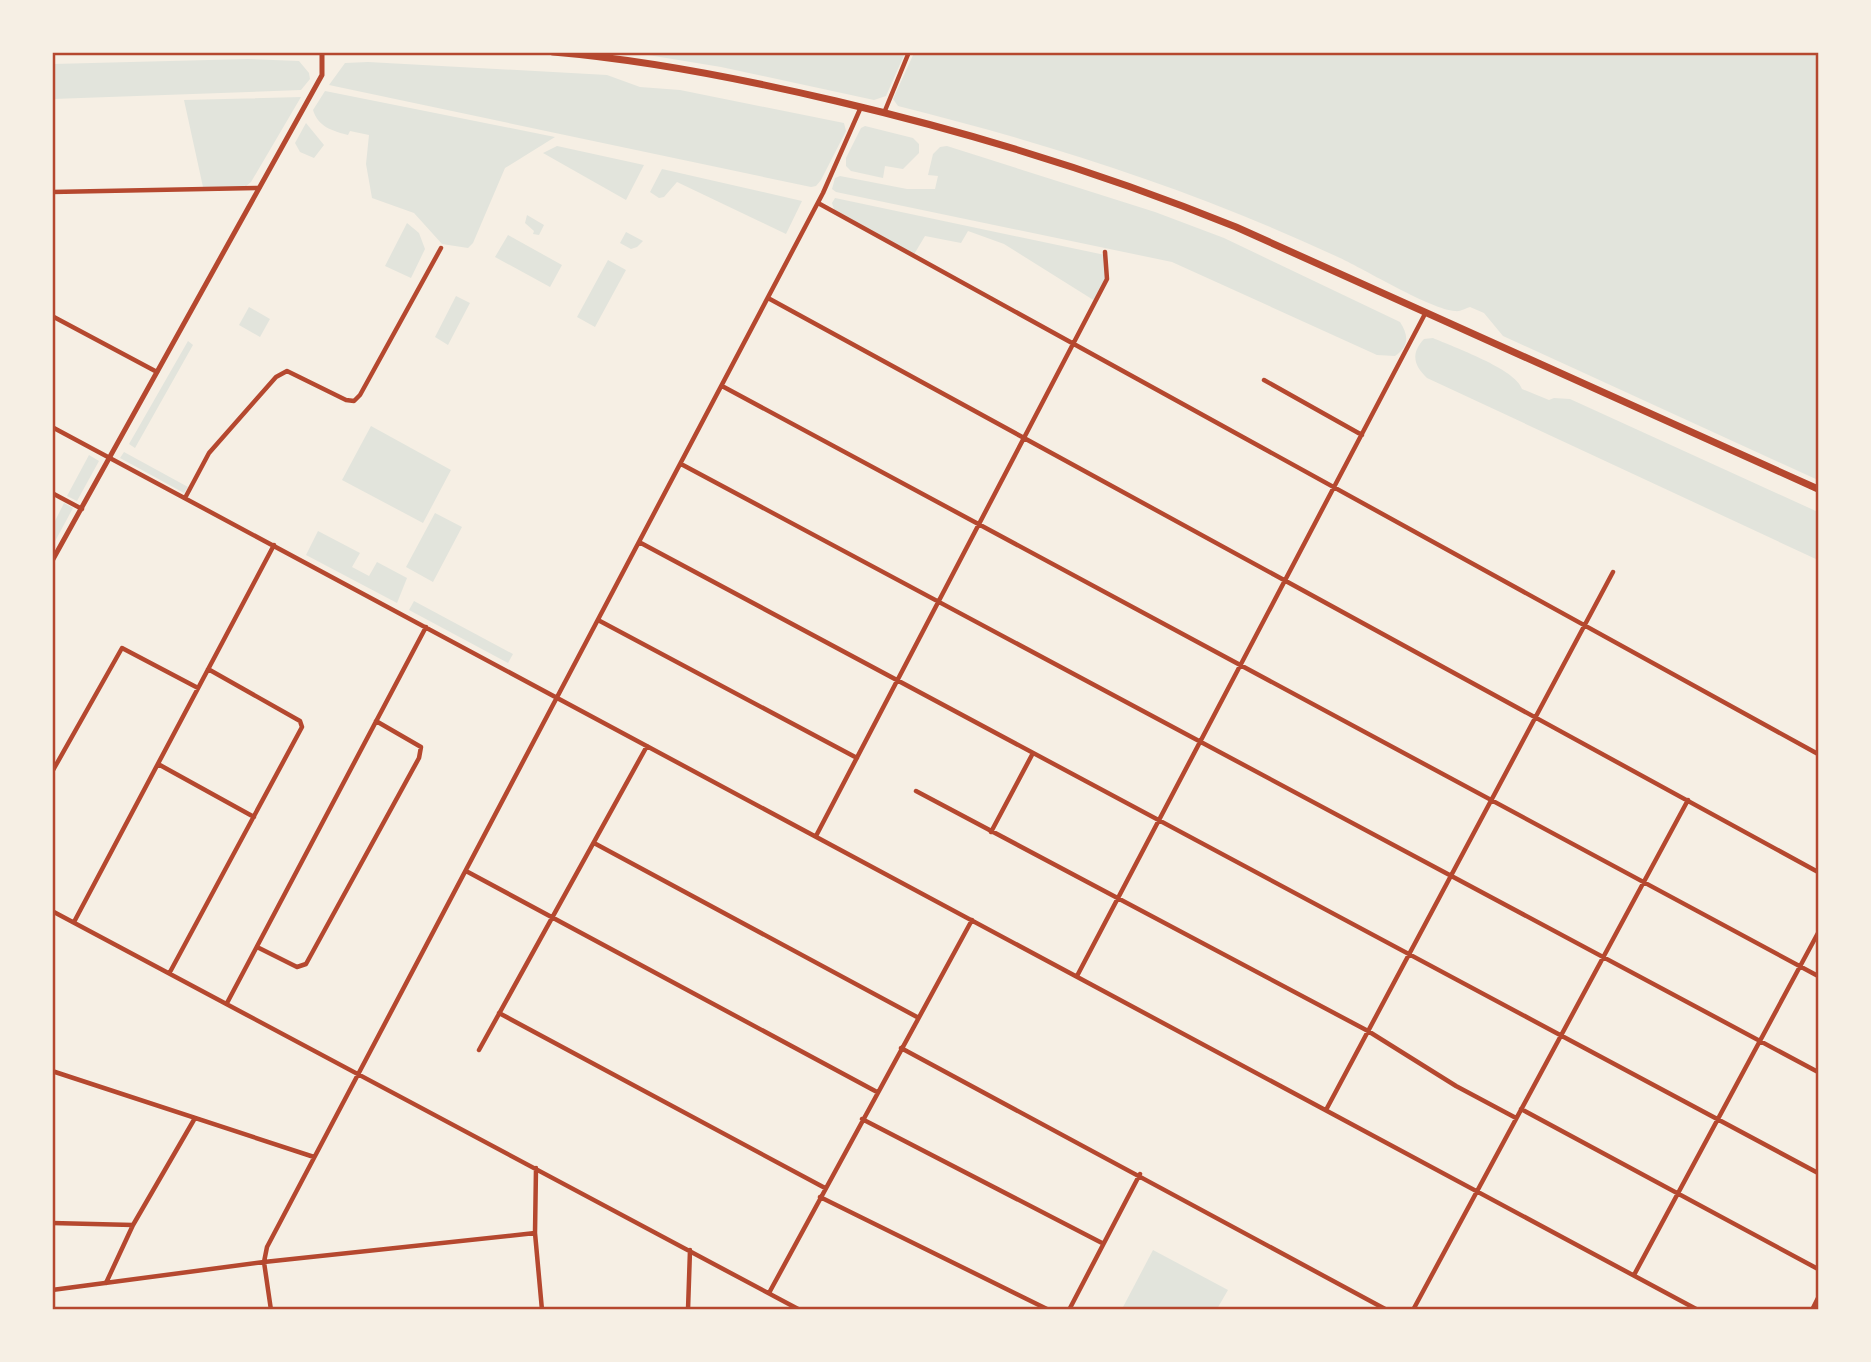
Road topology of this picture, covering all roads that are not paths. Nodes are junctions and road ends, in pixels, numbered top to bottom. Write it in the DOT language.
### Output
graph roads {
  1 [pos="322,52"];
  2 [pos="553,52"];
  3 [pos="909,52"];
  4 [pos="861,107"];
  5 [pos="884,113"];
  6 [pos="259,188"];
  7 [pos="52,192"];
  8 [pos="818,203"];
  9 [pos="441,248"];
  10 [pos="1105,252"];
  11 [pos="768,298"];
  12 [pos="1427,312"];
  13 [pos="52,316"];
  14 [pos="1073,344"];
  15 [pos="157,372"];
  16 [pos="1264,380"];
  17 [pos="722,386"];
  18 [pos="52,426"];
  19 [pos="1362,435"];
  20 [pos="1024,438"];
  21 [pos="110,457"];
  22 [pos="681,464"];
  23 [pos="1334,488"];
  24 [pos="1818,489"];
  25 [pos="52,493"];
  26 [pos="186,498"];
  27 [pos="82,509"];
  28 [pos="979,524"];
  29 [pos="639,542"];
  30 [pos="274,545"];
  31 [pos="52,561"];
  32 [pos="1613,572"];
  33 [pos="1285,580"];
  34 [pos="939,602"];
  35 [pos="598,620"];
  36 [pos="1585,626"];
  37 [pos="426,627"];
  38 [pos="1240,666"];
  39 [pos="208,669"];
  40 [pos="898,680"];
  41 [pos="198,688"];
  42 [pos="557,697"];
  43 [pos="1536,718"];
  44 [pos="376,721"];
  45 [pos="1200,742"];
  46 [pos="647,746"];
  47 [pos="1033,753"];
  48 [pos="1818,754"];
  49 [pos="857,758"];
  50 [pos="158,764"];
  51 [pos="52,772"];
  52 [pos="916,791"];
  53 [pos="1492,800"];
  54 [pos="1688,800"];
  55 [pos="254,817"];
  56 [pos="1159,820"];
  57 [pos="991,832"];
  58 [pos="816,836"];
  59 [pos="594,843"];
  60 [pos="466,871"];
  61 [pos="1818,872"];
  62 [pos="1451,876"];
  63 [pos="1643,882"];
  64 [pos="1118,899"];
  65 [pos="52,911"];
  66 [pos="553,918"];
  67 [pos="972,920"];
  68 [pos="74,922"];
  69 [pos="1818,933"];
  70 [pos="256,947"];
  71 [pos="1409,954"];
  72 [pos="1603,957"];
  73 [pos="1800,967"];
  74 [pos="170,972"];
  75 [pos="1077,976"];
  76 [pos="1818,976"];
  77 [pos="227,1003"];
  78 [pos="499,1013"];
  79 [pos="917,1017"];
  80 [pos="1368,1031"];
  81 [pos="1562,1036"];
  82 [pos="1760,1041"];
  83 [pos="901,1048"];
  84 [pos="479,1050"];
  85 [pos="52,1071"];
  86 [pos="1818,1072"];
  87 [pos="359,1073"];
  88 [pos="877,1092"];
  89 [pos="1326,1110"];
  90 [pos="1521,1110"];
  91 [pos="195,1118"];
  92 [pos="1516,1118"];
  93 [pos="862,1119"];
  94 [pos="1718,1119"];
  95 [pos="314,1157"];
  96 [pos="536,1168"];
  97 [pos="1818,1173"];
  98 [pos="1140,1174"];
  99 [pos="825,1188"];
  100 [pos="1477,1191"];
  101 [pos="1678,1193"];
  102 [pos="820,1197"];
  103 [pos="52,1223"];
  104 [pos="133,1225"];
  105 [pos="535,1233"];
  106 [pos="1102,1244"];
  107 [pos="690,1250"];
  108 [pos="264,1262"];
  109 [pos="1818,1269"];
  110 [pos="1634,1275"];
  111 [pos="106,1283"];
  112 [pos="52,1290"];
  113 [pos="769,1293"];
  114 [pos="1818,1298"];
  115 [pos="1686,1303"];
  116 [pos="271,1310"];
  117 [pos="542,1310"];
  118 [pos="688,1310"];
  119 [pos="800,1310"];
  120 [pos="1049,1310"];
  121 [pos="1069,1310"];
  122 [pos="1387,1310"];
  123 [pos="1413,1310"];
  124 [pos="1684,1310"];
  125 [pos="1698,1310"];
  126 [pos="1812,1310"];
  1 -- 6 [label="street"];
  2 -- 4 [label="main road"];
  3 -- 5 [label="street"];
  4 -- 5 [label="main road"];
  4 -- 8 [label="street"];
  5 -- 12 [label="main road"];
  6 -- 7 [label="street"];
  6 -- 15 [label="street"];
  8 -- 11 [label="street"];
  8 -- 14 [label="street"];
  9 -- 26 [label="street"];
  10 -- 14 [label="street"];
  11 -- 17 [label="street"];
  11 -- 20 [label="street"];
  12 -- 19 [label="street"];
  12 -- 24 [label="main road"];
  13 -- 15 [label="street"];
  14 -- 20 [label="street"];
  14 -- 23 [label="street"];
  15 -- 21 [label="street"];
  16 -- 19 [label="street"];
  17 -- 22 [label="street"];
  17 -- 28 [label="street"];
  18 -- 21 [label="street"];
  19 -- 23 [label="street"];
  20 -- 28 [label="street"];
  20 -- 33 [label="street"];
  21 -- 26 [label="street"];
  21 -- 27 [label="street"];
  22 -- 29 [label="street"];
  22 -- 34 [label="street"];
  23 -- 33 [label="street"];
  23 -- 36 [label="street"];
  25 -- 27 [label="street"];
  26 -- 30 [label="street"];
  27 -- 31 [label="street"];
  28 -- 34 [label="street"];
  28 -- 38 [label="street"];
  29 -- 35 [label="street"];
  29 -- 40 [label="street"];
  30 -- 37 [label="street"];
  30 -- 39 [label="street"];
  32 -- 36 [label="street"];
  33 -- 38 [label="street"];
  33 -- 43 [label="street"];
  34 -- 40 [label="street"];
  34 -- 45 [label="street"];
  35 -- 42 [label="street"];
  35 -- 49 [label="street"];
  36 -- 43 [label="street"];
  36 -- 48 [label="street"];
  37 -- 42 [label="street"];
  37 -- 44 [label="street"];
  38 -- 45 [label="street"];
  38 -- 53 [label="street"];
  39 -- 41 [label="street"];
  39 -- 55 [label="street"];
  40 -- 47 [label="street"];
  40 -- 49 [label="street"];
  41 -- 50 [label="street"];
  41 -- 51 [label="street"];
  42 -- 46 [label="street"];
  42 -- 60 [label="street"];
  43 -- 53 [label="street"];
  43 -- 54 [label="street"];
  44 -- 70 [label="street"];
  44 -- 70 [label="street"];
  45 -- 56 [label="street"];
  45 -- 62 [label="street"];
  46 -- 58 [label="street"];
  46 -- 59 [label="street"];
  47 -- 56 [label="street"];
  47 -- 57 [label="street"];
  49 -- 58 [label="street"];
  50 -- 55 [label="street"];
  50 -- 68 [label="street"];
  52 -- 57 [label="street"];
  53 -- 62 [label="street"];
  53 -- 63 [label="street"];
  54 -- 61 [label="street"];
  54 -- 63 [label="street"];
  55 -- 74 [label="street"];
  56 -- 64 [label="street"];
  56 -- 71 [label="street"];
  57 -- 64 [label="street"];
  58 -- 67 [label="street"];
  59 -- 66 [label="street"];
  59 -- 79 [label="street"];
  60 -- 66 [label="street"];
  60 -- 87 [label="street"];
  62 -- 71 [label="street"];
  62 -- 72 [label="street"];
  63 -- 72 [label="street"];
  63 -- 73 [label="street"];
  64 -- 75 [label="street"];
  64 -- 80 [label="street"];
  65 -- 68 [label="street"];
  66 -- 78 [label="street"];
  66 -- 88 [label="street"];
  67 -- 75 [label="street"];
  67 -- 79 [label="street"];
  68 -- 74 [label="street"];
  69 -- 73 [label="street"];
  70 -- 77 [label="street"];
  71 -- 80 [label="street"];
  71 -- 81 [label="street"];
  72 -- 81 [label="street"];
  72 -- 82 [label="street"];
  73 -- 76 [label="street"];
  73 -- 82 [label="street"];
  74 -- 77 [label="street"];
  75 -- 89 [label="street"];
  77 -- 87 [label="street"];
  78 -- 84 [label="street"];
  78 -- 99 [label="street"];
  79 -- 83 [label="street"];
  80 -- 89 [label="street"];
  80 -- 92 [label="street"];
  81 -- 90 [label="street"];
  81 -- 94 [label="street"];
  82 -- 86 [label="street"];
  82 -- 94 [label="street"];
  83 -- 88 [label="street"];
  83 -- 98 [label="street"];
  85 -- 91 [label="street"];
  87 -- 95 [label="street"];
  87 -- 96 [label="street"];
  88 -- 93 [label="street"];
  89 -- 100 [label="street"];
  90 -- 92 [label="street"];
  90 -- 101 [label="street"];
  91 -- 95 [label="street"];
  91 -- 104 [label="street"];
  92 -- 100 [label="street"];
  93 -- 99 [label="street"];
  93 -- 106 [label="street"];
  94 -- 97 [label="street"];
  94 -- 101 [label="street"];
  95 -- 108 [label="street"];
  96 -- 105 [label="street"];
  96 -- 107 [label="street"];
  98 -- 106 [label="street"];
  98 -- 122 [label="street"];
  99 -- 102 [label="street"];
  100 -- 110 [label="street"];
  100 -- 123 [label="street"];
  101 -- 109 [label="street"];
  101 -- 110 [label="street"];
  102 -- 113 [label="street"];
  102 -- 120 [label="street"];
  103 -- 104 [label="street"];
  104 -- 111 [label="street"];
  105 -- 108 [label="street"];
  105 -- 117 [label="street"];
  106 -- 121 [label="street"];
  107 -- 113 [label="street"];
  107 -- 118 [label="street"];
  108 -- 111 [label="street"];
  108 -- 116 [label="street"];
  110 -- 115 [label="street"];
  111 -- 112 [label="street"];
  113 -- 119 [label="street"];
  114 -- 126 [label="street"];
  115 -- 124 [label="street"];
  115 -- 125 [label="street"];
}
